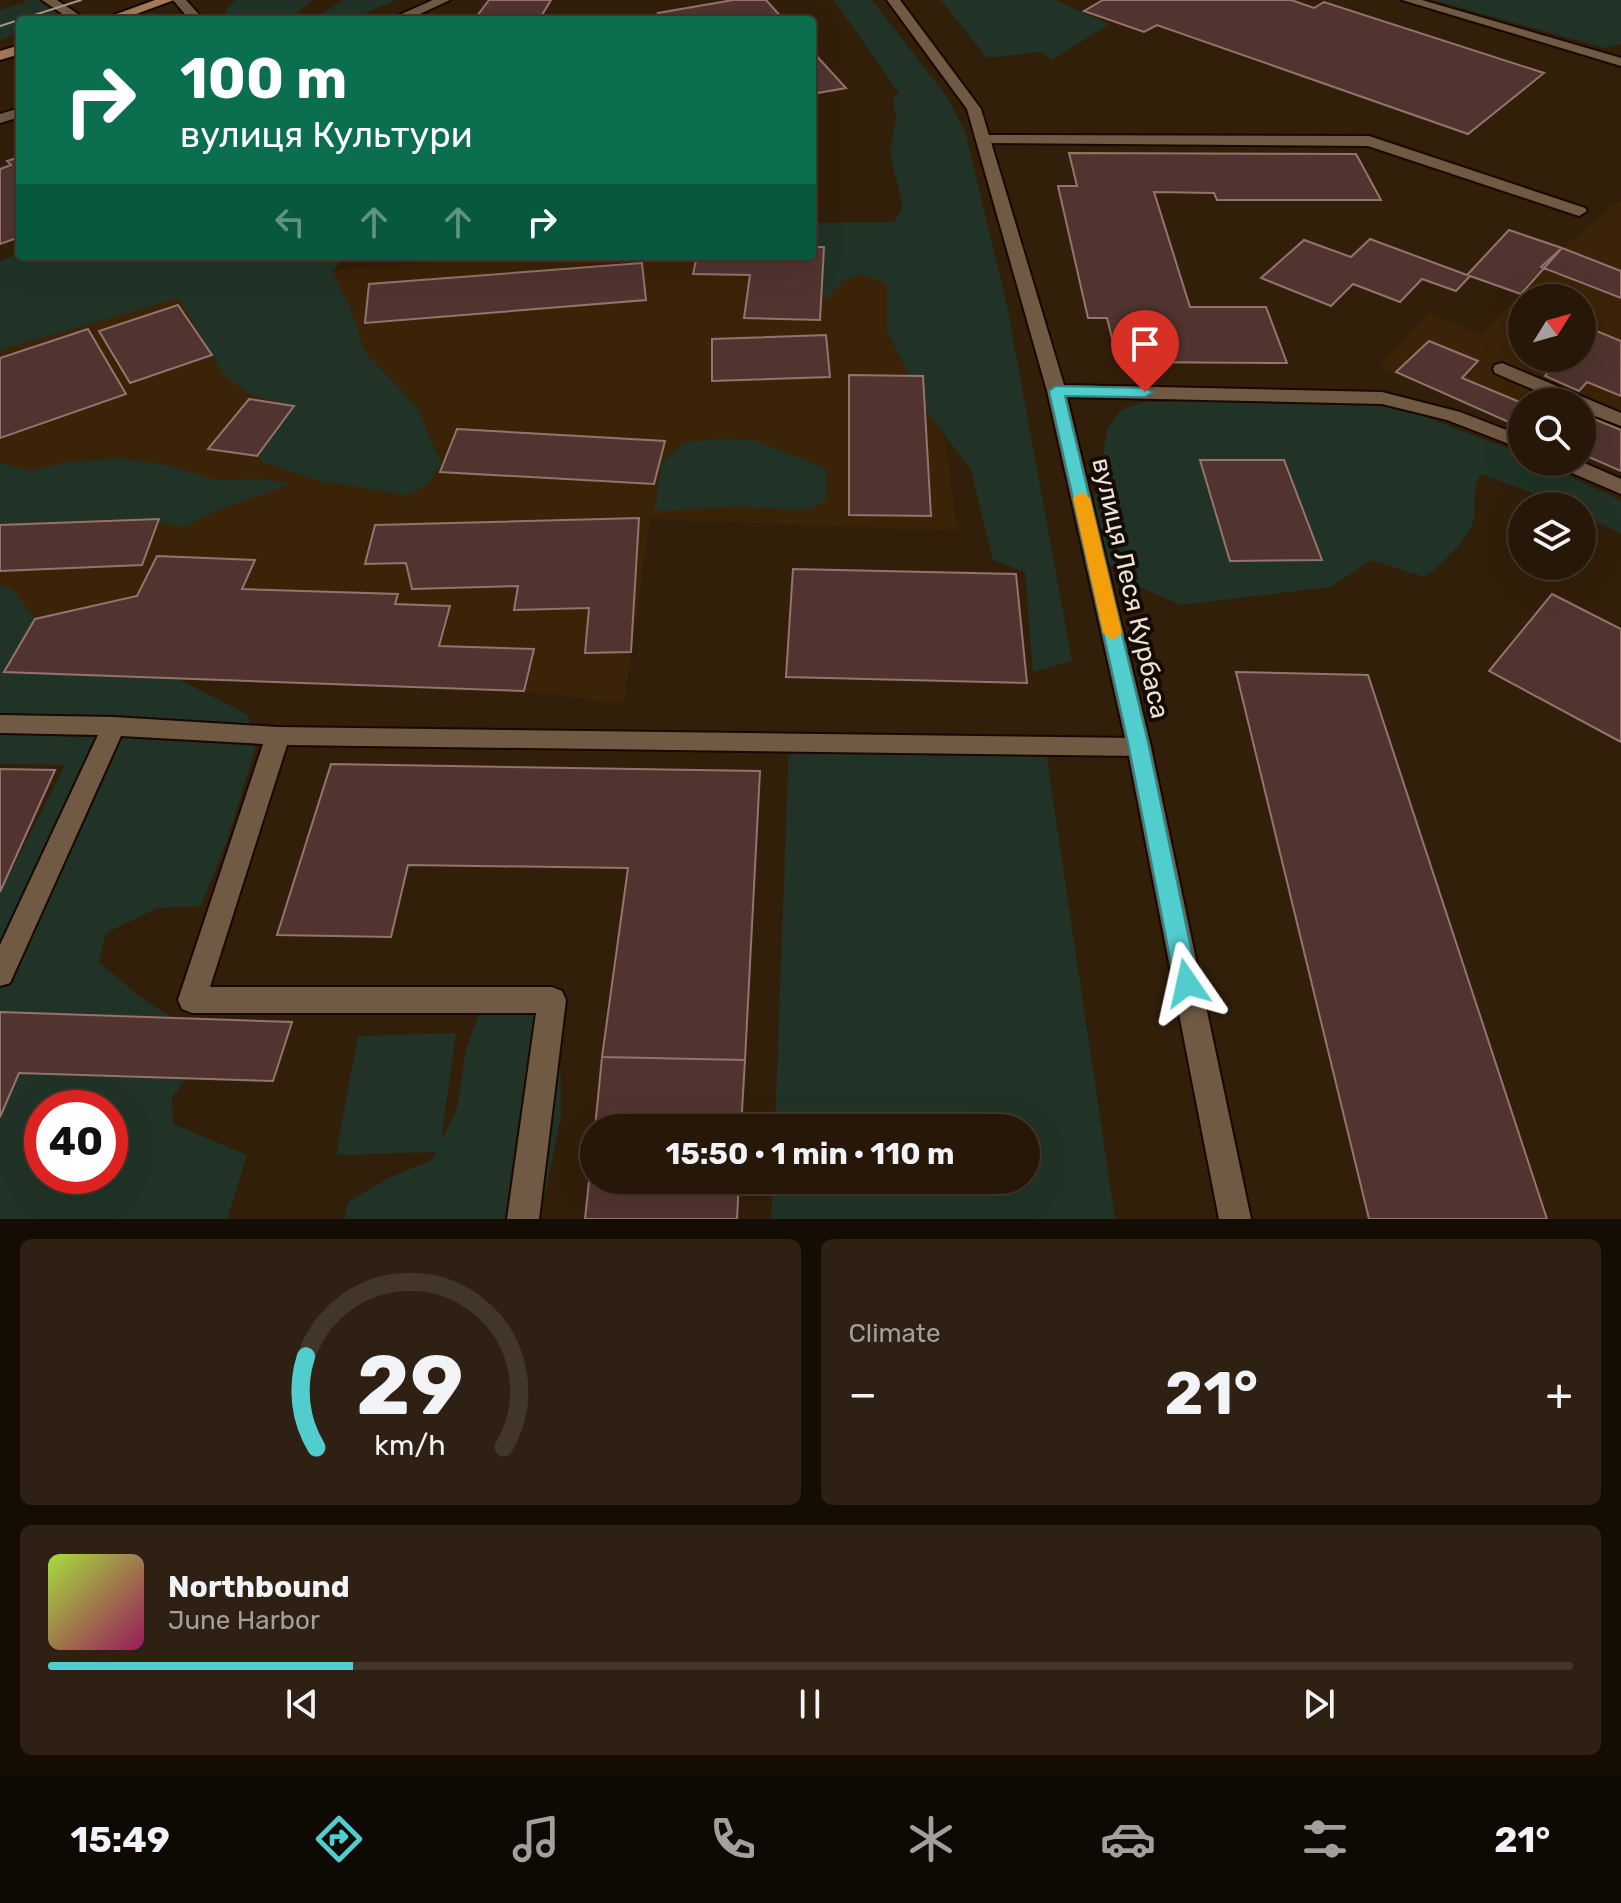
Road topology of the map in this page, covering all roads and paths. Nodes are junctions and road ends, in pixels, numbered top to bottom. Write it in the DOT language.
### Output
graph roads {
  1 [pos="48,0"];
  2 [pos="168,0"];
  3 [pos="179,0"];
  4 [pos="444,0"];
  5 [pos="893,0"];
  6 [pos="1408,0"];
  7 [pos="74,16"];
  8 [pos="119,16"];
  9 [pos="193,16"];
  10 [pos="405,16"];
  11 [pos="1618,58"];
  12 [pos="983,140"];
  13 [pos="1579,211"];
  14 [pos="1502,369"];
  15 [pos="1546,388"];
  16 [pos="1056,391"];
  17 [pos="1596,410"];
  18 [pos="1621,420"];
  19 [pos="1508,437"];
  20 [pos="1596,476"];
  21 [pos="1621,487"];
  22 [pos="0,724"];
  23 [pos="114,726"];
  24 [pos="278,736"];
  25 [pos="1139,747"];
  26 [pos="0,974"];
  27 [pos="523,1219"];
  28 [pos="1235,1219"];
  1 -- 7 [label="street"];
  2 -- 8 [label="main road"];
  3 -- 9 [label="street"];
  4 -- 10 [label="street"];
  5 -- 12 [label="street, вулиця Леся Курбаса"];
  6 -- 11 [label="street"];
  12 -- 13 [label="street"];
  12 -- 16 [label="street, вулиця Леся Курбаса"];
  14 -- 15 [label="street"];
  16 -- 19 [label="street"];
  16 -- 25 [label="street, вулиця Леся Курбаса"];
  17 -- 18 [label="street"];
  20 -- 21 [label="street"];
  22 -- 23 [label="street"];
  23 -- 24 [label="street"];
  23 -- 26 [label="street"];
  24 -- 25 [label="street"];
  24 -- 27 [label="street"];
  25 -- 28 [label="street, вулиця Леся Курбаса"];
}
